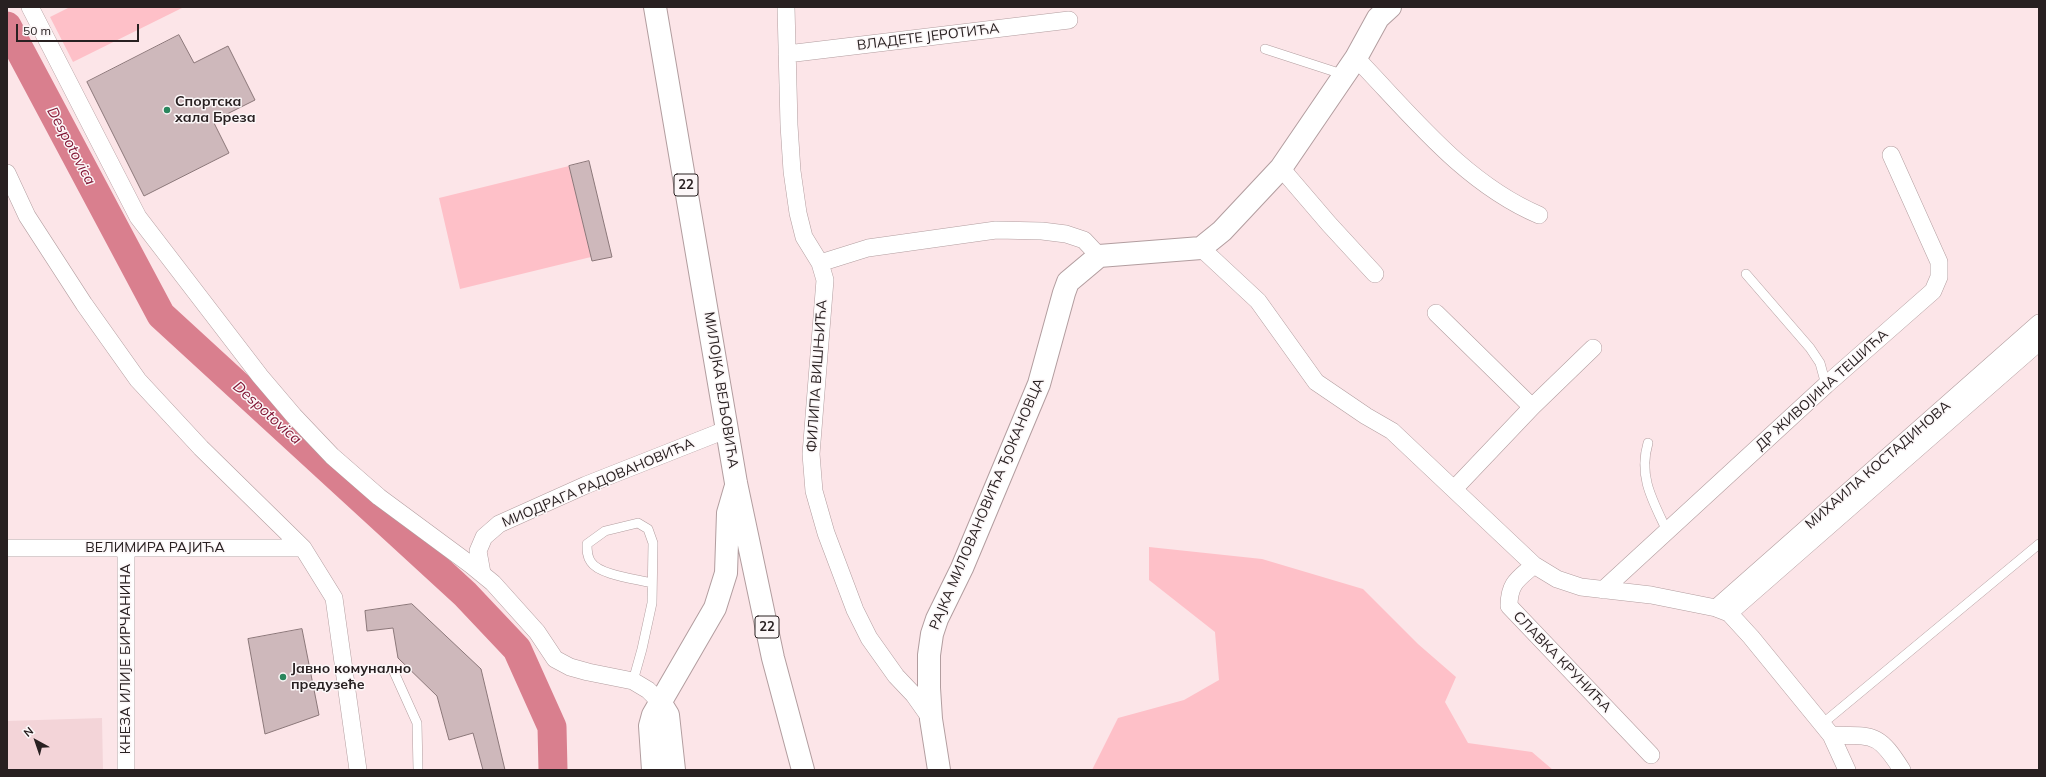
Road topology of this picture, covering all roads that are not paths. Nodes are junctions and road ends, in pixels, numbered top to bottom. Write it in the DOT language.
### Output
graph roads {
  1 [pos="30,7"];
  2 [pos="655,7"];
  3 [pos="786,7"];
  4 [pos="1390,7"];
  5 [pos="1069,20"];
  6 [pos="1265,49"];
  7 [pos="787,54"];
  8 [pos="1350,67"];
  9 [pos="1891,155"];
  10 [pos="1281,168"];
  11 [pos="7,173"];
  12 [pos="1540,215"];
  13 [pos="1200,248"];
  14 [pos="1099,256"];
  15 [pos="820,263"];
  16 [pos="1375,274"];
  17 [pos="1746,274"];
  18 [pos="1436,313"];
  19 [pos="2039,323"];
  20 [pos="2039,342"];
  21 [pos="1593,348"];
  22 [pos="1826,385"];
  23 [pos="1532,407"];
  24 [pos="728,428"];
  25 [pos="1648,443"];
  26 [pos="736,484"];
  27 [pos="1455,488"];
  28 [pos="1667,531"];
  29 [pos="2039,544"];
  30 [pos="7,548"];
  31 [pos="126,548"];
  32 [pos="303,548"];
  33 [pos="1534,565"];
  34 [pos="482,573"];
  35 [pos="652,583"];
  36 [pos="1603,590"];
  37 [pos="1722,611"];
  38 [pos="394,672"];
  39 [pos="633,681"];
  40 [pos="660,702"];
  41 [pos="930,719"];
  42 [pos="1827,729"];
  43 [pos="1651,755"];
  44 [pos="126,770"];
  45 [pos="358,770"];
  46 [pos="418,770"];
  47 [pos="653,770"];
  48 [pos="674,770"];
  49 [pos="803,770"];
  50 [pos="939,770"];
  51 [pos="1847,770"];
  52 [pos="1902,770"];
  1 -- 34 [label="street"];
  2 -- 24 [label="main road, МИЛОЈКА ВЕЉОВИЋА / 22"];
  3 -- 7 [label="street, ФИЛИПА ВИШЊИЋА"];
  4 -- 8 [label="main road"];
  5 -- 7 [label="street, ВЛАДЕТЕ ЈЕРОТИЋА"];
  6 -- 8 [label="lane"];
  7 -- 15 [label="street, ФИЛИПА ВИШЊИЋА"];
  8 -- 10 [label="main road"];
  8 -- 12 [label="street"];
  9 -- 22 [label="street, ДР ЖИВОЈИНА ТЕШИЋА"];
  10 -- 13 [label="main road"];
  10 -- 16 [label="street"];
  11 -- 32 [label="street"];
  13 -- 14 [label="main road"];
  13 -- 27 [label="street"];
  14 -- 15 [label="street"];
  14 -- 41 [label="main road, РАЈКА МИЛОВАНОВИЋА ЂОКАНОВЦА"];
  15 -- 41 [label="street, ФИЛИПА ВИШЊИЋА"];
  17 -- 22 [label="lane"];
  18 -- 23 [label="street"];
  19 -- 37 [label="street, МИХАИЛА КОСТАДИНОВА"];
  20 -- 37 [label="street, МИХАИЛА КОСТАДИНОВА"];
  21 -- 23 [label="street"];
  22 -- 28 [label="street, ДР ЖИВОЈИНА ТЕШИЋА"];
  23 -- 27 [label="street"];
  24 -- 26 [label="main road, МИЛОЈКА ВЕЉОВИЋА / 22"];
  24 -- 34 [label="street, МИОДРАГА РАДОВАНОВИЋА"];
  25 -- 28 [label="lane"];
  26 -- 40 [label="main road"];
  26 -- 49 [label="main road, МИЛОЈКА ВЕЉОВИЋА / 22"];
  27 -- 33 [label="street"];
  28 -- 36 [label="street, ДР ЖИВОЈИНА ТЕШИЋА"];
  29 -- 42 [label="lane"];
  30 -- 31 [label="street, ВЕЛИМИРА РАЈИЋА"];
  31 -- 32 [label="street, ВЕЛИМИРА РАЈИЋА"];
  31 -- 44 [label="street, КНЕЗА ИЛИЈЕ БИРЧАНИНА"];
  32 -- 45 [label="street"];
  33 -- 36 [label="street"];
  33 -- 43 [label="street, СЛАВКА КРУНИЋА"];
  34 -- 39 [label="street"];
  35 -- 35 [label="lane"];
  35 -- 39 [label="lane"];
  36 -- 37 [label="street"];
  37 -- 42 [label="street"];
  38 -- 46 [label="lane"];
  39 -- 40 [label="street"];
  40 -- 47 [label="main road"];
  40 -- 48 [label="main road"];
  41 -- 50 [label="main road, РАЈКА МИЛОВАНОВИЋА ЂОКАНОВЦА"];
  42 -- 51 [label="street"];
  42 -- 52 [label="street"];
}
